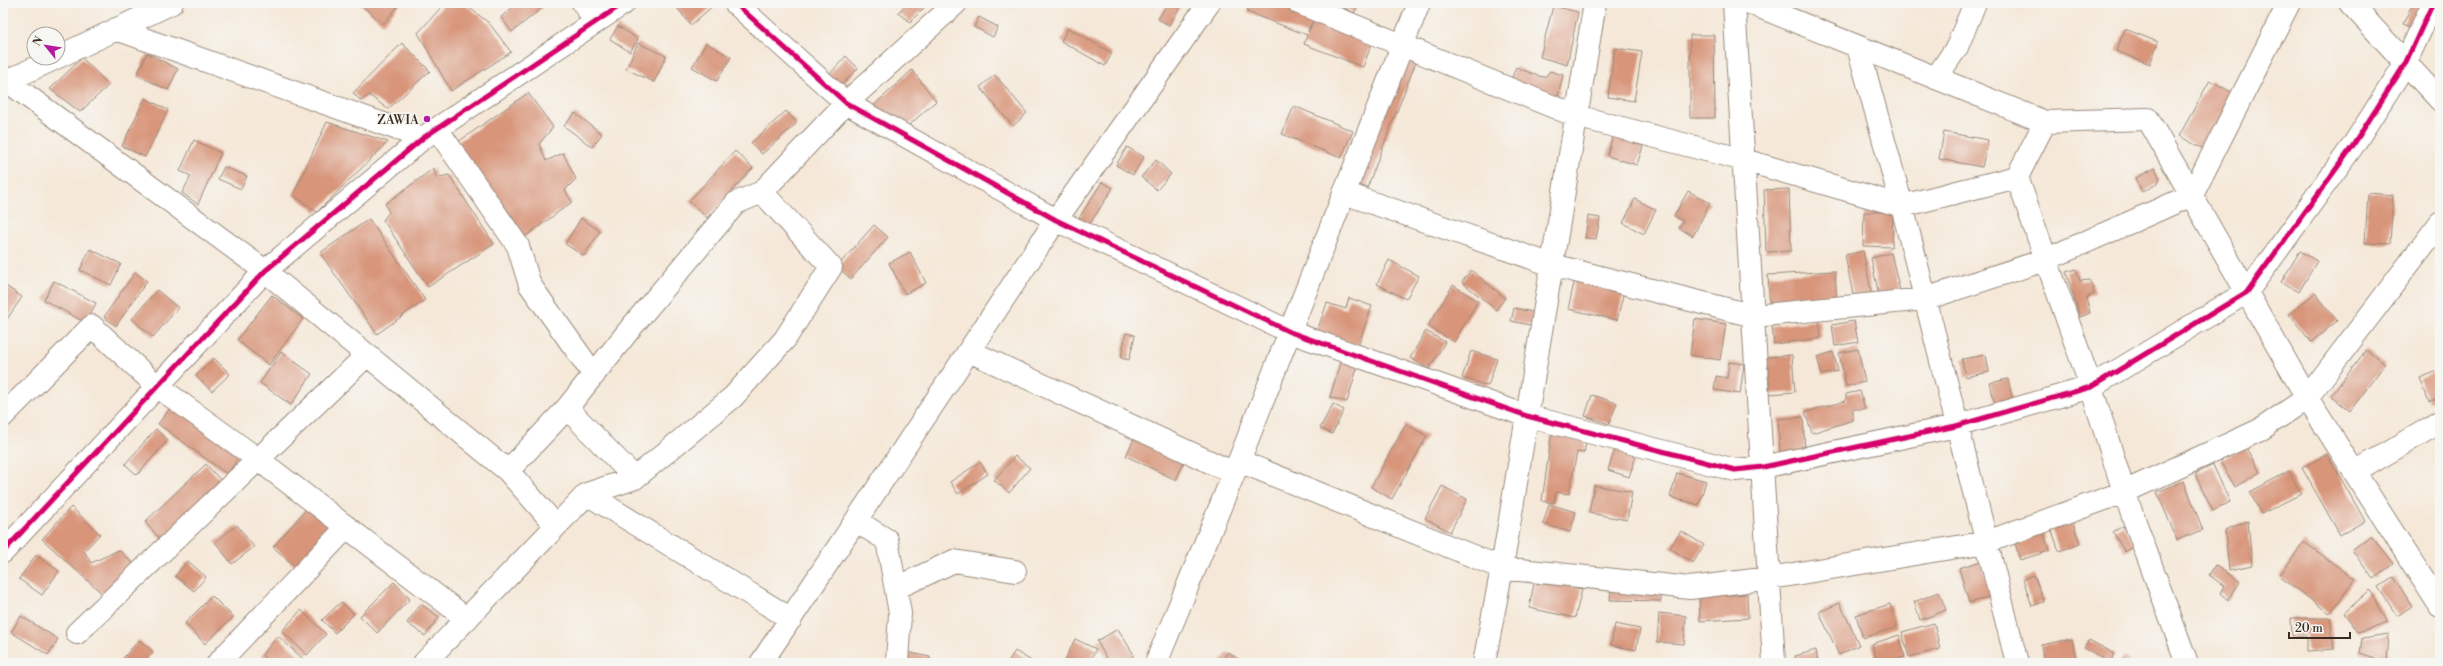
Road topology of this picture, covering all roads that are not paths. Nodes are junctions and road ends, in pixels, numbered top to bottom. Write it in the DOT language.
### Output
graph roads {
  1 [pos="172,3"];
  2 [pos="583,3"];
  3 [pos="624,3"];
  4 [pos="735,3"];
  5 [pos="956,3"];
  6 [pos="1209,3"];
  7 [pos="1298,3"];
  8 [pos="1419,3"];
  9 [pos="1595,3"];
  10 [pos="1734,3"];
  11 [pos="1750,3"];
  12 [pos="1975,3"];
  13 [pos="2289,3"];
  14 [pos="2350,3"];
  15 [pos="2433,3"];
  16 [pos="596,22"];
  17 [pos="116,29"];
  18 [pos="1403,44"];
  19 [pos="1858,47"];
  20 [pos="66,54"];
  21 [pos="2405,64"];
  22 [pos="38,66"];
  23 [pos="1936,78"];
  24 [pos="5,80"];
  25 [pos="2440,100"];
  26 [pos="846,103"];
  27 [pos="1576,116"];
  28 [pos="2045,122"];
  29 [pos="430,134"];
  30 [pos="1744,160"];
  31 [pos="2017,177"];
  32 [pos="762,192"];
  33 [pos="1344,193"];
  34 [pos="2192,195"];
  35 [pos="1902,206"];
  36 [pos="1056,220"];
  37 [pos="2440,223"];
  38 [pos="2045,260"];
  39 [pos="1552,265"];
  40 [pos="265,271"];
  41 [pos="2247,292"];
  42 [pos="1925,299"];
  43 [pos="1754,316"];
  44 [pos="1290,332"];
  45 [pos="969,350"];
  46 [pos="367,355"];
  47 [pos="594,375"];
  48 [pos="158,386"];
  49 [pos="2091,387"];
  50 [pos="2307,398"];
  51 [pos="567,408"];
  52 [pos="3,416"];
  53 [pos="1527,416"];
  54 [pos="2440,422"];
  55 [pos="1956,426"];
  56 [pos="259,460"];
  57 [pos="1237,467"];
  58 [pos="1763,467"];
  59 [pos="508,471"];
  60 [pos="2355,472"];
  61 [pos="635,478"];
  62 [pos="2124,492"];
  63 [pos="587,494"];
  64 [pos="856,521"];
  65 [pos="556,526"];
  66 [pos="346,527"];
  67 [pos="1987,542"];
  68 [pos="3,552"];
  69 [pos="1502,568"];
  70 [pos="1015,571"];
  71 [pos="1770,578"];
  72 [pos="896,588"];
  73 [pos="2440,606"];
  74 [pos="467,619"];
  75 [pos="791,619"];
  76 [pos="77,633"];
  77 [pos="218,663"];
  78 [pos="424,663"];
  79 [pos="761,663"];
  80 [pos="897,663"];
  81 [pos="1156,663"];
  82 [pos="1484,663"];
  83 [pos="1774,663"];
  84 [pos="2016,663"];
  85 [pos="2187,663"];
  1 -- 17 [label="street"];
  2 -- 16 [label="street"];
  3 -- 16 [label="street"];
  4 -- 26 [label="street"];
  5 -- 26 [label="street"];
  6 -- 36 [label="street"];
  7 -- 18 [label="street"];
  8 -- 18 [label="street"];
  9 -- 27 [label="street"];
  10 -- 30 [label="street"];
  11 -- 19 [label="street"];
  12 -- 23 [label="street"];
  13 -- 34 [label="street"];
  14 -- 21 [label="street"];
  15 -- 21 [label="street"];
  16 -- 29 [label="street"];
  17 -- 20 [label="street"];
  17 -- 29 [label="street"];
  18 -- 27 [label="street"];
  18 -- 33 [label="street"];
  19 -- 23 [label="street"];
  19 -- 35 [label="street"];
  21 -- 25 [label="street"];
  21 -- 41 [label="street"];
  22 -- 24 [label="street"];
  23 -- 28 [label="street"];
  24 -- 40 [label="street"];
  26 -- 32 [label="street"];
  26 -- 36 [label="street"];
  27 -- 30 [label="street"];
  27 -- 39 [label="street"];
  28 -- 31 [label="street"];
  28 -- 34 [label="street"];
  29 -- 40 [label="street"];
  29 -- 47 [label="street"];
  30 -- 35 [label="street"];
  30 -- 43 [label="street"];
  31 -- 35 [label="street"];
  31 -- 38 [label="street"];
  32 -- 47 [label="street"];
  32 -- 61 [label="street"];
  33 -- 39 [label="street"];
  33 -- 44 [label="street"];
  34 -- 38 [label="street"];
  34 -- 41 [label="street"];
  35 -- 42 [label="street"];
  36 -- 44 [label="street"];
  36 -- 45 [label="street"];
  37 -- 50 [label="street"];
  38 -- 42 [label="street"];
  38 -- 49 [label="street"];
  39 -- 43 [label="street"];
  39 -- 53 [label="street"];
  40 -- 46 [label="street"];
  40 -- 48 [label="street"];
  41 -- 49 [label="street"];
  41 -- 50 [label="street"];
  42 -- 43 [label="street"];
  42 -- 55 [label="street"];
  43 -- 58 [label="street"];
  44 -- 53 [label="street"];
  44 -- 57 [label="street"];
  45 -- 57 [label="street"];
  45 -- 64 [label="street"];
  46 -- 56 [label="street"];
  46 -- 59 [label="street"];
  47 -- 51 [label="street"];
  48 -- 52 [label="street"];
  48 -- 56 [label="street"];
  48 -- 68 [label="street"];
  49 -- 55 [label="street"];
  49 -- 62 [label="street"];
  50 -- 60 [label="street"];
  50 -- 62 [label="street"];
  51 -- 59 [label="street"];
  51 -- 61 [label="street"];
  53 -- 58 [label="street"];
  53 -- 69 [label="street"];
  54 -- 60 [label="street"];
  55 -- 58 [label="street"];
  55 -- 67 [label="street"];
  56 -- 66 [label="street"];
  56 -- 76 [label="street"];
  57 -- 69 [label="street"];
  57 -- 81 [label="street"];
  58 -- 71 [label="street"];
  59 -- 65 [label="street"];
  60 -- 73 [label="street"];
  61 -- 63 [label="street"];
  62 -- 67 [label="street"];
  62 -- 85 [label="street"];
  63 -- 65 [label="street"];
  63 -- 75 [label="street"];
  64 -- 72 [label="street"];
  64 -- 75 [label="street"];
  65 -- 74 [label="street"];
  66 -- 74 [label="street"];
  66 -- 77 [label="street"];
  67 -- 71 [label="street"];
  67 -- 84 [label="street"];
  69 -- 71 [label="street"];
  69 -- 82 [label="street"];
  70 -- 72 [label="street"];
  71 -- 83 [label="street"];
  72 -- 80 [label="street"];
  74 -- 78 [label="street"];
  75 -- 79 [label="street"];
}
